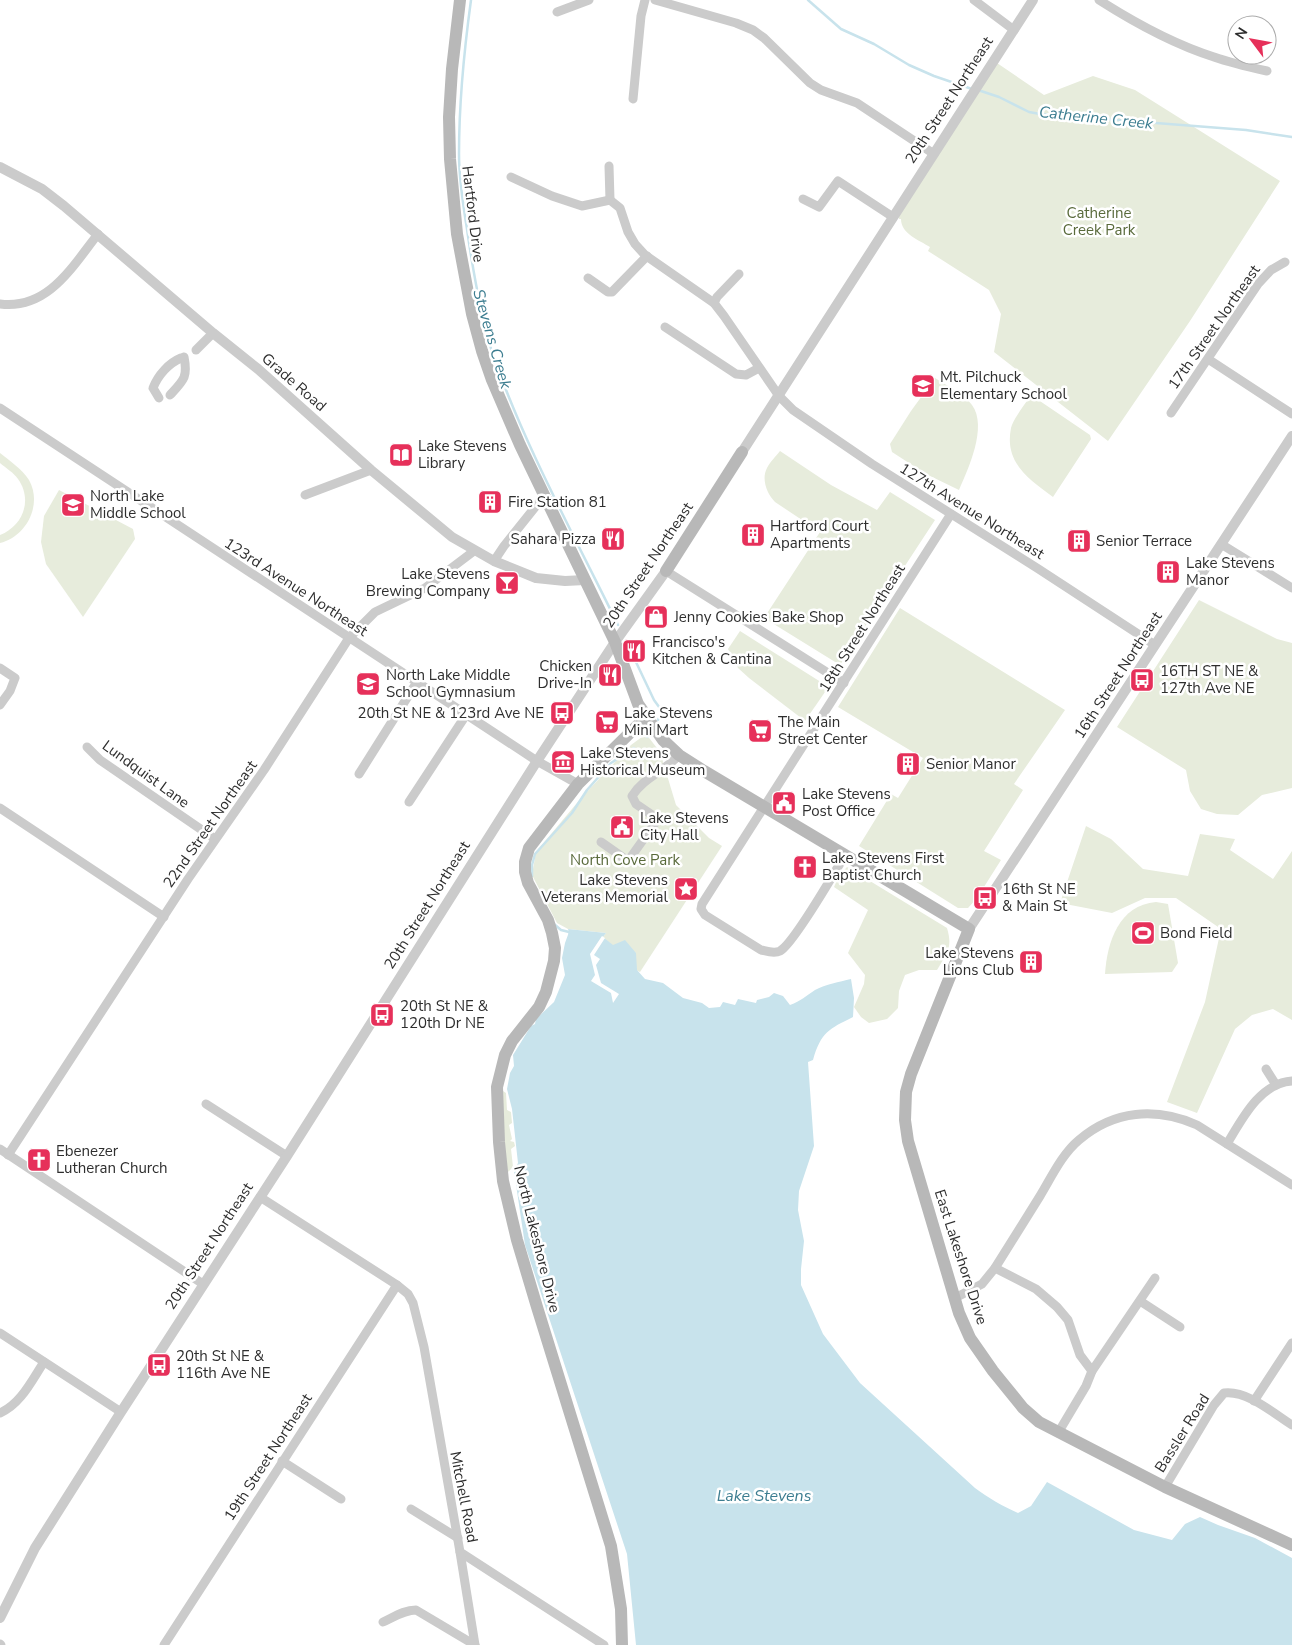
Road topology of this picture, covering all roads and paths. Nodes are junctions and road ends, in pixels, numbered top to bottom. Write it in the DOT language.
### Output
graph roads {
  1 [pos="460,0"];
  2 [pos="588,0"];
  3 [pos="645,0"];
  4 [pos="656,0"];
  5 [pos="974,0"];
  6 [pos="1033,0"];
  7 [pos="1099,0"];
  8 [pos="557,12"];
  9 [pos="1014,30"];
  10 [pos="1267,71"];
  11 [pos="633,99"];
  12 [pos="934,154"];
  13 [pos="609,166"];
  14 [pos="0,167"];
  15 [pos="511,177"];
  16 [pos="802,198"];
  17 [pos="610,200"];
  18 [pos="893,217"];
  19 [pos="98,234"];
  20 [pos="647,256"];
  21 [pos="1284,262"];
  22 [pos="739,274"];
  23 [pos="588,278"];
  24 [pos="714,303"];
  25 [pos="0,304"];
  26 [pos="665,327"];
  27 [pos="213,333"];
  28 [pos="196,350"];
  29 [pos="1208,359"];
  30 [pos="759,368"];
  31 [pos="170,395"];
  32 [pos="779,396"];
  33 [pos="159,398"];
  34 [pos="0,408"];
  35 [pos="1171,414"];
  36 [pos="1292,414"];
  37 [pos="1292,436"];
  38 [pos="742,452"];
  39 [pos="371,470"];
  40 [pos="305,496"];
  41 [pos="544,496"];
  42 [pos="951,514"];
  43 [pos="1221,544"];
  44 [pos="474,551"];
  45 [pos="494,561"];
  46 [pos="666,571"];
  47 [pos="585,580"];
  48 [pos="1292,588"];
  49 [pos="349,638"];
  50 [pos="617,640"];
  51 [pos="1155,645"];
  52 [pos="0,668"];
  53 [pos="417,682"];
  54 [pos="844,683"];
  55 [pos="0,705"];
  56 [pos="466,715"];
  57 [pos="646,717"];
  58 [pos="87,747"];
  59 [pos="679,755"];
  60 [pos="537,761"];
  61 [pos="359,774"];
  62 [pos="578,784"];
  63 [pos="409,802"];
  64 [pos="764,807"];
  65 [pos="0,808"];
  66 [pos="214,839"];
  67 [pos="602,842"];
  68 [pos="845,855"];
  69 [pos="164,917"];
  70 [pos="969,929"];
  71 [pos="1266,1069"];
  72 [pos="1292,1081"];
  73 [pos="1276,1085"];
  74 [pos="206,1104"];
  75 [pos="1227,1144"];
  76 [pos="0,1149"];
  77 [pos="8,1154"];
  78 [pos="287,1156"];
  79 [pos="1292,1185"];
  80 [pos="260,1197"];
  81 [pos="995,1268"];
  82 [pos="1155,1278"];
  83 [pos="203,1284"];
  84 [pos="397,1285"];
  85 [pos="955,1298"];
  86 [pos="1140,1301"];
  87 [pos="1180,1327"];
  88 [pos="0,1333"];
  89 [pos="1292,1343"];
  90 [pos="44,1362"];
  91 [pos="1092,1371"];
  92 [pos="1254,1401"];
  93 [pos="121,1412"];
  94 [pos="0,1413"];
  95 [pos="1292,1425"];
  96 [pos="1058,1433"];
  97 [pos="282,1461"];
  98 [pos="1165,1487"];
  99 [pos="341,1498"];
  100 [pos="411,1509"];
  101 [pos="458,1538"];
  102 [pos="1292,1545"];
  103 [pos="460,1552"];
  104 [pos="0,1618"];
  105 [pos="383,1622"];
  106 [pos="164,1645"];
  107 [pos="475,1645"];
  108 [pos="604,1645"];
  109 [pos="622,1645"];
  1 -- 41 [label="main road, Hartford Drive"];
  2 -- 8 [label="street"];
  3 -- 11 [label="street"];
  4 -- 12 [label="street"];
  5 -- 9 [label="street"];
  6 -- 9 [label="street, 20th Street Northeast"];
  7 -- 10 [label="street"];
  9 -- 12 [label="street, 20th Street Northeast"];
  12 -- 18 [label="street, 20th Street Northeast"];
  13 -- 17 [label="street"];
  14 -- 19 [label="street, Grade Road"];
  15 -- 17 [label="street"];
  16 -- 18 [label="street"];
  17 -- 20 [label="street, 127th Avenue Northeast"];
  18 -- 32 [label="street, 20th Street Northeast"];
  19 -- 25 [label="street"];
  19 -- 27 [label="street, Grade Road"];
  20 -- 23 [label="street"];
  20 -- 24 [label="street, 127th Avenue Northeast"];
  21 -- 29 [label="street, 17th Street Northeast"];
  22 -- 24 [label="street"];
  24 -- 30 [label="street, 127th Avenue Northeast"];
  26 -- 30 [label="street"];
  27 -- 28 [label="street"];
  27 -- 39 [label="street, Grade Road"];
  29 -- 35 [label="street, 17th Street Northeast"];
  29 -- 36 [label="street"];
  30 -- 32 [label="street, 127th Avenue Northeast"];
  31 -- 33 [label="street"];
  32 -- 38 [label="street, 20th Street Northeast"];
  32 -- 42 [label="street, 127th Avenue Northeast"];
  34 -- 49 [label="street, 123rd Avenue Northeast"];
  37 -- 43 [label="street, 16th Street Northeast"];
  38 -- 46 [label="main road, 20th Street Northeast"];
  39 -- 40 [label="street"];
  39 -- 44 [label="street, Grade Road"];
  41 -- 45 [label="street"];
  41 -- 47 [label="main road, Hartford Drive"];
  42 -- 51 [label="street, 127th Avenue Northeast"];
  42 -- 54 [label="street, 18th Street Northeast"];
  43 -- 48 [label="street"];
  43 -- 51 [label="street, 16th Street Northeast"];
  44 -- 45 [label="street, Grade Road"];
  44 -- 49 [label="street, 22nd Street Northeast"];
  45 -- 47 [label="street, Grade Road"];
  46 -- 50 [label="street, 20th Street Northeast"];
  46 -- 54 [label="street"];
  47 -- 50 [label="main road, Hartford Drive"];
  49 -- 53 [label="street, 123rd Avenue Northeast"];
  49 -- 66 [label="street, 22nd Street Northeast"];
  50 -- 57 [label="main road, Hartford Drive"];
  50 -- 60 [label="street, 20th Street Northeast"];
  51 -- 70 [label="street, 16th Street Northeast"];
  52 -- 55 [label="street"];
  53 -- 56 [label="street, 123rd Avenue Northeast"];
  53 -- 61 [label="street"];
  54 -- 64 [label="street, 18th Street Northeast"];
  56 -- 60 [label="street, 123rd Avenue Northeast"];
  56 -- 63 [label="street"];
  57 -- 59 [label="main road, Hartford Drive"];
  57 -- 62 [label="main road, North Lakeshore Drive"];
  58 -- 66 [label="street, Lundquist Lane"];
  59 -- 64 [label="main road, Hartford Drive"];
  59 -- 67 [label="street"];
  60 -- 62 [label="street, 123rd Avenue Northeast"];
  60 -- 78 [label="street, 20th Street Northeast"];
  62 -- 109 [label="main road, North Lakeshore Drive"];
  64 -- 68 [label="main road, Hartford Drive"];
  64 -- 68 [label="street, 18th Street Northeast"];
  65 -- 69 [label="street"];
  66 -- 69 [label="street, 22nd Street Northeast"];
  68 -- 70 [label="main road, Hartford Drive"];
  69 -- 77 [label="street, 22nd Street Northeast"];
  70 -- 85 [label="main road, East Lakeshore Drive"];
  71 -- 73 [label="street"];
  72 -- 73 [label="street"];
  73 -- 75 [label="street"];
  74 -- 78 [label="street"];
  75 -- 79 [label="street"];
  75 -- 81 [label="street"];
  76 -- 77 [label="street"];
  77 -- 83 [label="street"];
  78 -- 80 [label="street, 20th Street Northeast"];
  80 -- 83 [label="street, 20th Street Northeast"];
  80 -- 84 [label="street, Mitchell Road"];
  81 -- 85 [label="street"];
  81 -- 91 [label="street"];
  82 -- 86 [label="street"];
  83 -- 93 [label="street, 20th Street Northeast"];
  84 -- 97 [label="street, 19th Street Northeast"];
  84 -- 101 [label="street, Mitchell Road"];
  85 -- 96 [label="main road, East Lakeshore Drive"];
  86 -- 87 [label="street"];
  86 -- 91 [label="street"];
  88 -- 90 [label="street"];
  89 -- 92 [label="street"];
  90 -- 93 [label="street"];
  90 -- 94 [label="street"];
  91 -- 96 [label="street"];
  92 -- 95 [label="street"];
  92 -- 98 [label="street, Bassler Road"];
  93 -- 104 [label="street, 20th Street Northeast"];
  96 -- 98 [label="main road, East Lakeshore Drive"];
  97 -- 99 [label="street"];
  97 -- 106 [label="street, 19th Street Northeast"];
  98 -- 102 [label="main road, East Lakeshore Drive"];
  100 -- 101 [label="street"];
  101 -- 103 [label="street, Mitchell Road"];
  103 -- 107 [label="street"];
  103 -- 108 [label="street, Mitchell Road"];
  105 -- 107 [label="street"];
}
